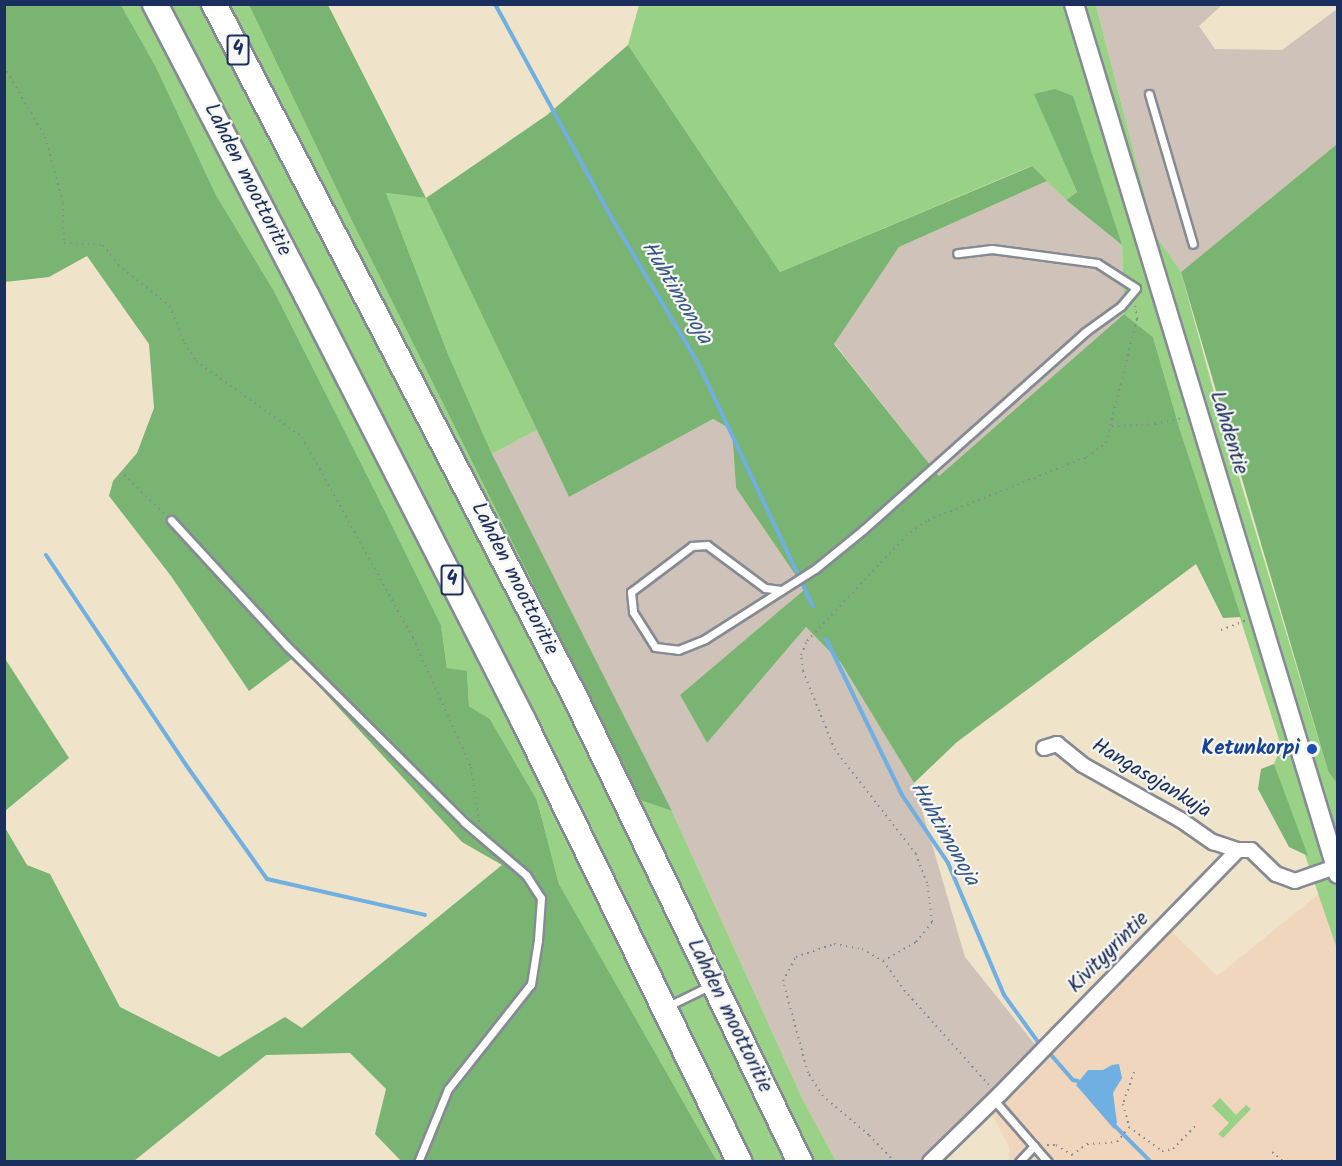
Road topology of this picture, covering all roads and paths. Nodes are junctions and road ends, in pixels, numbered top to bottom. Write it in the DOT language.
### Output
graph roads {
  1 [pos="155,4"];
  2 [pos="214,4"];
  3 [pos="1074,4"];
  4 [pos="4,66"];
  5 [pos="1149,94"];
  6 [pos="1193,244"];
  7 [pos="957,253"];
  8 [pos="1136,288"];
  9 [pos="1199,414"];
  10 [pos="1112,426"];
  11 [pos="124,476"];
  12 [pos="171,520"];
  13 [pos="781,590"];
  14 [pos="1260,616"];
  15 [pos="1221,630"];
  16 [pos="1044,748"];
  17 [pos="1331,828"];
  18 [pos="481,836"];
  19 [pos="1238,850"];
  20 [pos="1336,871"];
  21 [pos="883,961"];
  22 [pos="712,985"];
  23 [pos="666,1007"];
  24 [pos="1134,1072"];
  25 [pos="996,1097"];
  26 [pos="1195,1126"];
  27 [pos="1130,1127"];
  28 [pos="1035,1146"];
  29 [pos="1272,1152"];
  30 [pos="418,1161"];
  31 [pos="740,1161"];
  32 [pos="800,1161"];
  33 [pos="895,1161"];
  34 [pos="930,1161"];
  35 [pos="1019,1161"];
  36 [pos="1048,1161"];
  37 [pos="1284,1161"];
  1 -- 23 [label="highway, Lahden moottoritie / 4"];
  2 -- 22 [label="highway, Lahden moottoritie / 4"];
  3 -- 9 [label="main road, Lahdentie"];
  4 -- 18 [label="path"];
  5 -- 6 [label="lane"];
  7 -- 8 [label="lane"];
  8 -- 10 [label="path"];
  8 -- 13 [label="lane"];
  9 -- 10 [label="path"];
  9 -- 14 [label="main road, Lahdentie"];
  10 -- 21 [label="path"];
  11 -- 12 [label="path"];
  12 -- 18 [label="lane"];
  13 -- 13 [label="lane"];
  14 -- 15 [label="path"];
  14 -- 17 [label="main road, Lahdentie"];
  16 -- 19 [label="street, Hangasojankuja"];
  17 -- 20 [label="main road, Lahdentie"];
  18 -- 30 [label="lane"];
  19 -- 20 [label="street"];
  19 -- 25 [label="street, Kivityyrintie"];
  21 -- 25 [label="path"];
  21 -- 33 [label="path"];
  22 -- 23 [label="lane"];
  22 -- 32 [label="highway, Lahden moottoritie / 4"];
  23 -- 31 [label="highway, Lahden moottoritie / 4"];
  24 -- 27 [label="path"];
  25 -- 28 [label="lane"];
  25 -- 34 [label="street, Kivityyrintie"];
  26 -- 27 [label="path"];
  27 -- 28 [label="path"];
  28 -- 35 [label="lane"];
  28 -- 36 [label="lane"];
  29 -- 37 [label="path"];
}
